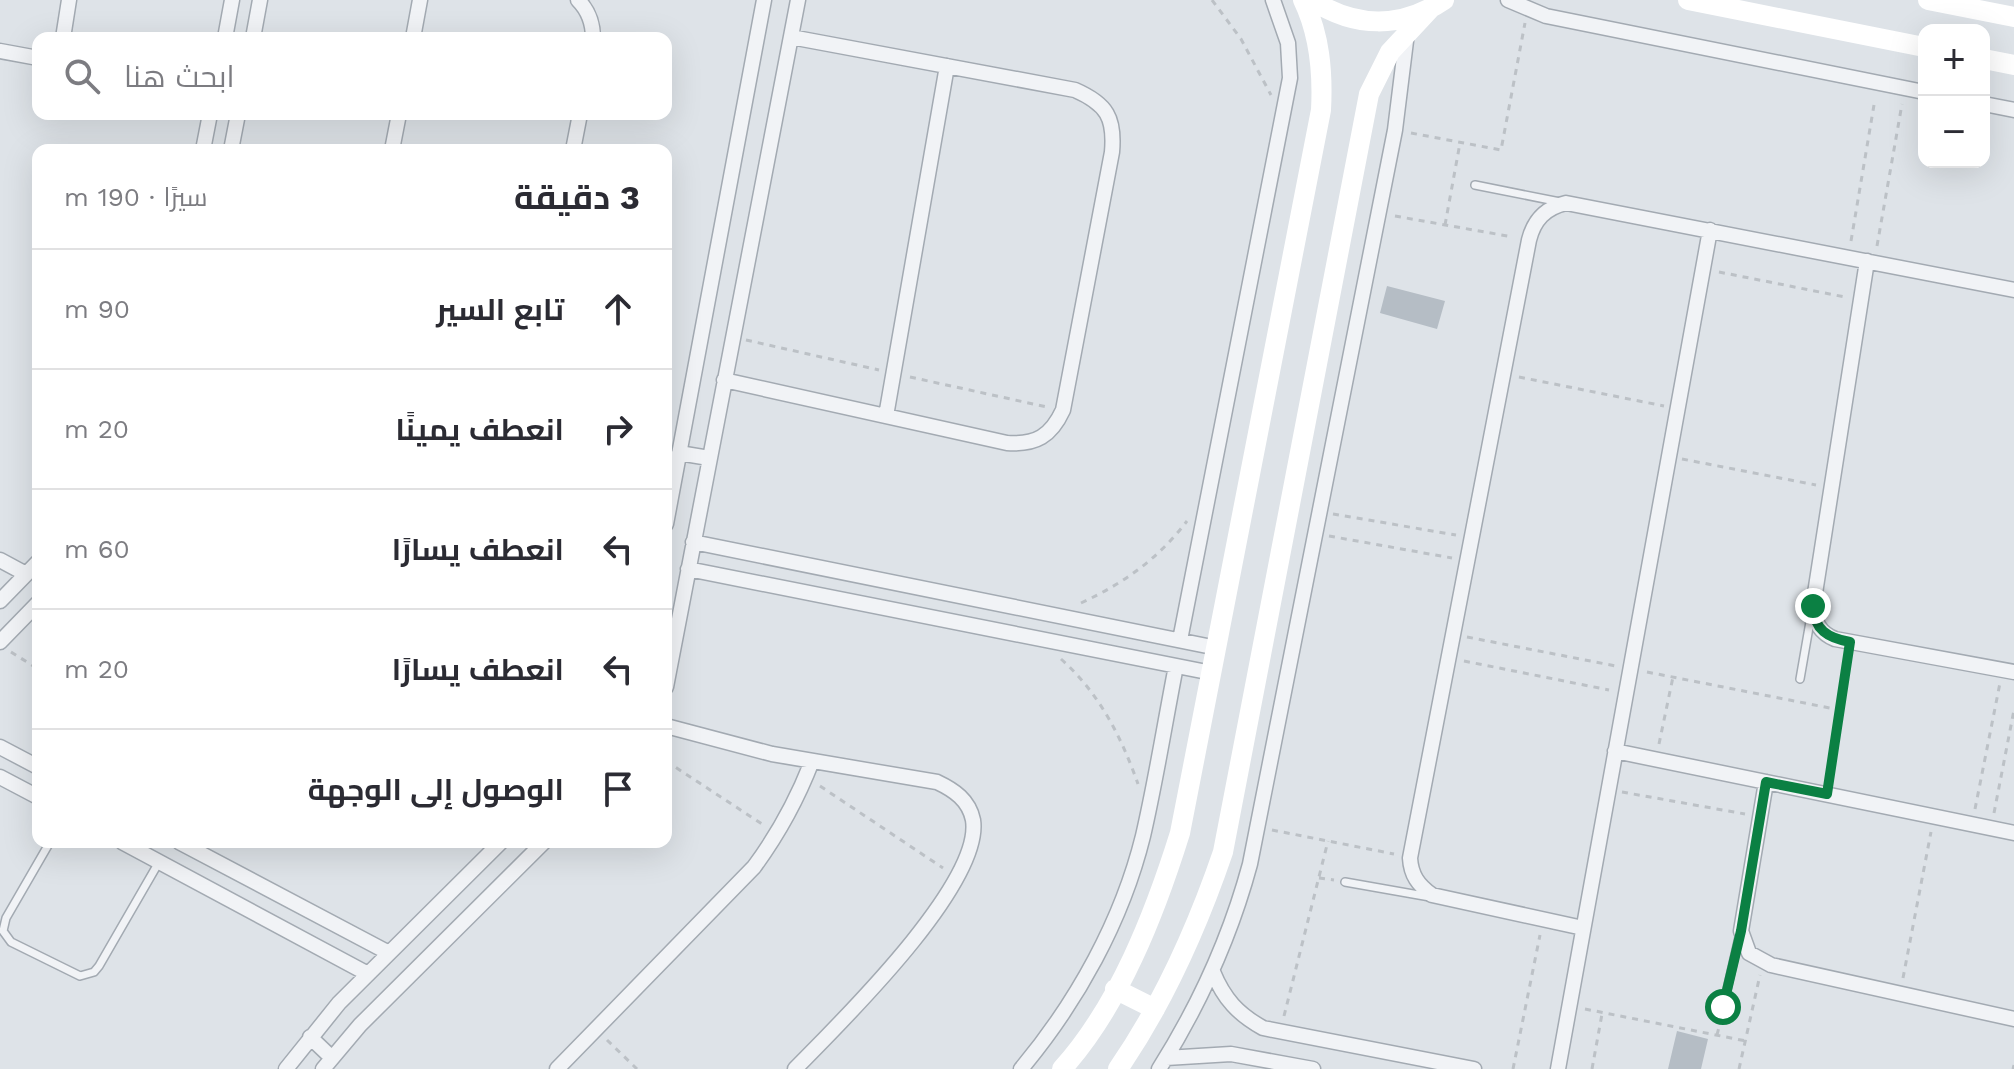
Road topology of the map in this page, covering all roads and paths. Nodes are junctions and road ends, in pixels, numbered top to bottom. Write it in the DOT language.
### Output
graph roads {
  1 [pos="69,0"];
  2 [pos="232,0"];
  3 [pos="260,0"];
  4 [pos="420,0"];
  5 [pos="578,0"];
  6 [pos="764,0"];
  7 [pos="798,0"];
  8 [pos="1212,0"];
  9 [pos="1273,0"];
  10 [pos="1303,0"];
  11 [pos="1312,0"];
  12 [pos="1508,0"];
  13 [pos="1688,0"];
  14 [pos="1928,0"];
  15 [pos="1437,5"];
  16 [pos="1527,10"];
  17 [pos="2014,17"];
  18 [pos="64,32"];
  19 [pos="226,32"];
  20 [pos="254,32"];
  21 [pos="414,32"];
  22 [pos="592,32"];
  23 [pos="1407,33"];
  24 [pos="791,37"];
  25 [pos="1918,46"];
  26 [pos="0,51"];
  27 [pos="32,57"];
  28 [pos="1990,60"];
  29 [pos="2014,65"];
  30 [pos="947,66"];
  31 [pos="1878,83"];
  32 [pos="1904,88"];
  33 [pos="1918,91"];
  34 [pos="1990,105"];
  35 [pos="2014,110"];
  36 [pos="209,120"];
  37 [pos="237,120"];
  38 [pos="398,120"];
  39 [pos="579,120"];
  40 [pos="1282,120"];
  41 [pos="1395,130"];
  42 [pos="1461,142"];
  43 [pos="204,144"];
  44 [pos="232,144"];
  45 [pos="393,144"];
  46 [pos="574,144"];
  47 [pos="1475,185"];
  48 [pos="1566,203"];
  49 [pos="1379,213"];
  50 [pos="1445,225"];
  51 [pos="1710,230"];
  52 [pos="1529,240"];
  53 [pos="1848,257"];
  54 [pos="1871,261"];
  55 [pos="1703,269"];
  56 [pos="2014,290"];
  57 [pos="1861,300"];
  58 [pos="1503,374"];
  59 [pos="724,380"];
  60 [pos="1678,408"];
  61 [pos="886,416"];
  62 [pos="679,453"];
  63 [pos="1669,457"];
  64 [pos="709,458"];
  65 [pos="1832,488"];
  66 [pos="672,491"];
  67 [pos="1320,512"];
  68 [pos="1193,513"];
  69 [pos="1316,533"];
  70 [pos="1471,538"];
  71 [pos="693,542"];
  72 [pos="0,560"];
  73 [pos="1467,560"];
  74 [pos="32,568"];
  75 [pos="688,569"];
  76 [pos="26,574"];
  77 [pos="0,601"];
  78 [pos="1813,606"];
  79 [pos="32,609"];
  80 [pos="1045,613"];
  81 [pos="1037,639"];
  82 [pos="1180,640"];
  83 [pos="1850,642"];
  84 [pos="0,644"];
  85 [pos="1217,648"];
  86 [pos="672,655"];
  87 [pos="1448,658"];
  88 [pos="32,665"];
  89 [pos="1176,666"];
  90 [pos="2008,671"];
  91 [pos="1212,673"];
  92 [pos="1673,677"];
  93 [pos="1800,679"];
  94 [pos="1626,694"];
  95 [pos="2014,710"];
  96 [pos="672,728"];
  97 [pos="0,747"];
  98 [pos="1615,751"];
  99 [pos="1656,759"];
  100 [pos="812,761"];
  101 [pos="32,764"];
  102 [pos="672,765"];
  103 [pos="806,776"];
  104 [pos="0,777"];
  105 [pos="1766,782"];
  106 [pos="1609,789"];
  107 [pos="32,794"];
  108 [pos="1827,794"];
  109 [pos="1760,817"];
  110 [pos="1934,817"];
  111 [pos="1146,819"];
  112 [pos="1972,824"];
  113 [pos="1258,827"];
  114 [pos="1991,828"];
  115 [pos="2014,833"];
  116 [pos="778,834"];
  117 [pos="1328,841"];
  118 [pos="47,848"];
  119 [pos="133,848"];
  120 [pos="190,848"];
  121 [pos="495,848"];
  122 [pos="538,848"];
  123 [pos="1410,858"];
  124 [pos="159,862"];
  125 [pos="956,877"];
  126 [pos="1345,882"];
  127 [pos="1440,899"];
  128 [pos="1543,920"];
  129 [pos="1583,928"];
  130 [pos="1741,931"];
  131 [pos="389,953"];
  132 [pos="1763,963"];
  133 [pos="1213,972"];
  134 [pos="368,974"];
  135 [pos="1115,989"];
  136 [pos="1900,993"];
  137 [pos="1569,1006"];
  138 [pos="1723,1007"];
  139 [pos="1155,1009"];
  140 [pos="1603,1013"];
  141 [pos="2014,1019"];
  142 [pos="596,1028"];
  143 [pos="1281,1031"];
  144 [pos="1717,1035"];
  145 [pos="310,1037"];
  146 [pos="1746,1041"];
  147 [pos="1163,1063"];
  148 [pos="327,1064"];
  149 [pos="286,1069"];
  150 [pos="557,1069"];
  151 [pos="637,1069"];
  152 [pos="795,1069"];
  153 [pos="1021,1069"];
  154 [pos="1062,1069"];
  155 [pos="1118,1069"];
  156 [pos="1313,1069"];
  157 [pos="1474,1069"];
  158 [pos="1513,1069"];
  159 [pos="1558,1069"];
  160 [pos="1592,1069"];
  161 [pos="1739,1069"];
  1 -- 18 [label="street"];
  2 -- 19 [label="street"];
  3 -- 20 [label="street"];
  4 -- 21 [label="street"];
  5 -- 22 [label="street"];
  6 -- 62 [label="street"];
  7 -- 24 [label="street"];
  8 -- 40 [label="path"];
  9 -- 40 [label="street"];
  10 -- 85 [label="street"];
  11 -- 15 [label="street"];
  12 -- 16 [label="street"];
  13 -- 25 [label="street"];
  14 -- 17 [label="street"];
  15 -- 23 [label="street"];
  16 -- 31 [label="street"];
  16 -- 42 [label="path"];
  23 -- 41 [label="street"];
  23 -- 139 [label="street"];
  24 -- 30 [label="street"];
  24 -- 59 [label="street"];
  26 -- 27 [label="street"];
  28 -- 29 [label="street"];
  30 -- 61 [label="street"];
  30 -- 61 [label="street"];
  31 -- 32 [label="street"];
  31 -- 53 [label="path"];
  32 -- 33 [label="street"];
  32 -- 54 [label="path"];
  34 -- 35 [label="street"];
  36 -- 43 [label="street"];
  37 -- 44 [label="street"];
  38 -- 45 [label="street"];
  39 -- 46 [label="street"];
  40 -- 82 [label="street"];
  41 -- 42 [label="path"];
  41 -- 49 [label="street"];
  42 -- 50 [label="path"];
  47 -- 48 [label="lane"];
  48 -- 51 [label="street"];
  48 -- 52 [label="street"];
  49 -- 50 [label="path"];
  49 -- 67 [label="street"];
  50 -- 52 [label="path"];
  51 -- 53 [label="street"];
  51 -- 55 [label="street"];
  52 -- 58 [label="street"];
  53 -- 54 [label="street"];
  54 -- 56 [label="street"];
  54 -- 57 [label="street"];
  55 -- 57 [label="path"];
  55 -- 60 [label="street"];
  57 -- 65 [label="street"];
  58 -- 60 [label="path"];
  58 -- 70 [label="street"];
  59 -- 61 [label="street"];
  59 -- 64 [label="street"];
  60 -- 63 [label="street"];
  62 -- 64 [label="street"];
  62 -- 66 [label="street"];
  63 -- 65 [label="path"];
  63 -- 94 [label="street"];
  64 -- 71 [label="street"];
  65 -- 78 [label="street"];
  67 -- 69 [label="street"];
  67 -- 70 [label="path"];
  68 -- 80 [label="path"];
  69 -- 73 [label="path"];
  69 -- 113 [label="street"];
  70 -- 73 [label="street"];
  71 -- 75 [label="street"];
  71 -- 80 [label="street"];
  72 -- 76 [label="street"];
  73 -- 87 [label="street"];
  74 -- 76 [label="street"];
  75 -- 81 [label="street"];
  75 -- 86 [label="street"];
  76 -- 77 [label="street"];
  78 -- 83 [label="street"];
  78 -- 93 [label="lane"];
  79 -- 84 [label="street"];
  80 -- 82 [label="street"];
  81 -- 89 [label="street"];
  81 -- 111 [label="path"];
  82 -- 85 [label="street"];
  83 -- 90 [label="street"];
  83 -- 108 [label="path"];
  84 -- 88 [label="path"];
  85 -- 91 [label="street"];
  87 -- 94 [label="path"];
  87 -- 123 [label="street"];
  89 -- 91 [label="street"];
  89 -- 111 [label="street"];
  90 -- 112 [label="path"];
  91 -- 135 [label="street"];
  92 -- 99 [label="path"];
  94 -- 98 [label="street"];
  95 -- 114 [label="path"];
  96 -- 100 [label="street"];
  97 -- 101 [label="street"];
  98 -- 99 [label="street"];
  98 -- 106 [label="street"];
  99 -- 105 [label="street"];
  100 -- 103 [label="street"];
  100 -- 125 [label="street"];
  102 -- 116 [label="path"];
  103 -- 116 [label="street"];
  103 -- 125 [label="path"];
  104 -- 107 [label="street"];
  105 -- 108 [label="street"];
  105 -- 109 [label="street"];
  106 -- 109 [label="path"];
  106 -- 129 [label="street"];
  108 -- 110 [label="street"];
  109 -- 130 [label="street"];
  110 -- 112 [label="street"];
  110 -- 136 [label="path"];
  111 -- 153 [label="street"];
  112 -- 114 [label="street"];
  113 -- 117 [label="path"];
  113 -- 133 [label="street"];
  114 -- 115 [label="street"];
  116 -- 142 [label="street"];
  117 -- 123 [label="path"];
  117 -- 143 [label="path"];
  118 -- 124 [label="lane"];
  119 -- 124 [label="street"];
  120 -- 131 [label="street"];
  121 -- 131 [label="street"];
  122 -- 148 [label="street"];
  123 -- 127 [label="street"];
  124 -- 134 [label="street"];
  125 -- 152 [label="street"];
  126 -- 127 [label="lane"];
  127 -- 128 [label="street"];
  128 -- 129 [label="street"];
  128 -- 158 [label="path"];
  129 -- 137 [label="street"];
  130 -- 132 [label="street"];
  130 -- 138 [label="lane"];
  131 -- 134 [label="street"];
  132 -- 136 [label="street"];
  132 -- 146 [label="path"];
  133 -- 143 [label="street"];
  133 -- 147 [label="street"];
  134 -- 145 [label="street"];
  135 -- 139 [label="street"];
  135 -- 154 [label="street"];
  136 -- 141 [label="street"];
  137 -- 140 [label="path"];
  137 -- 159 [label="street"];
  138 -- 144 [label="path"];
  139 -- 155 [label="street"];
  140 -- 144 [label="path"];
  140 -- 160 [label="path"];
  142 -- 150 [label="street"];
  142 -- 151 [label="path"];
  143 -- 157 [label="street"];
  144 -- 146 [label="path"];
  145 -- 148 [label="street"];
  145 -- 149 [label="street"];
  146 -- 161 [label="path"];
  147 -- 156 [label="street"];
}
